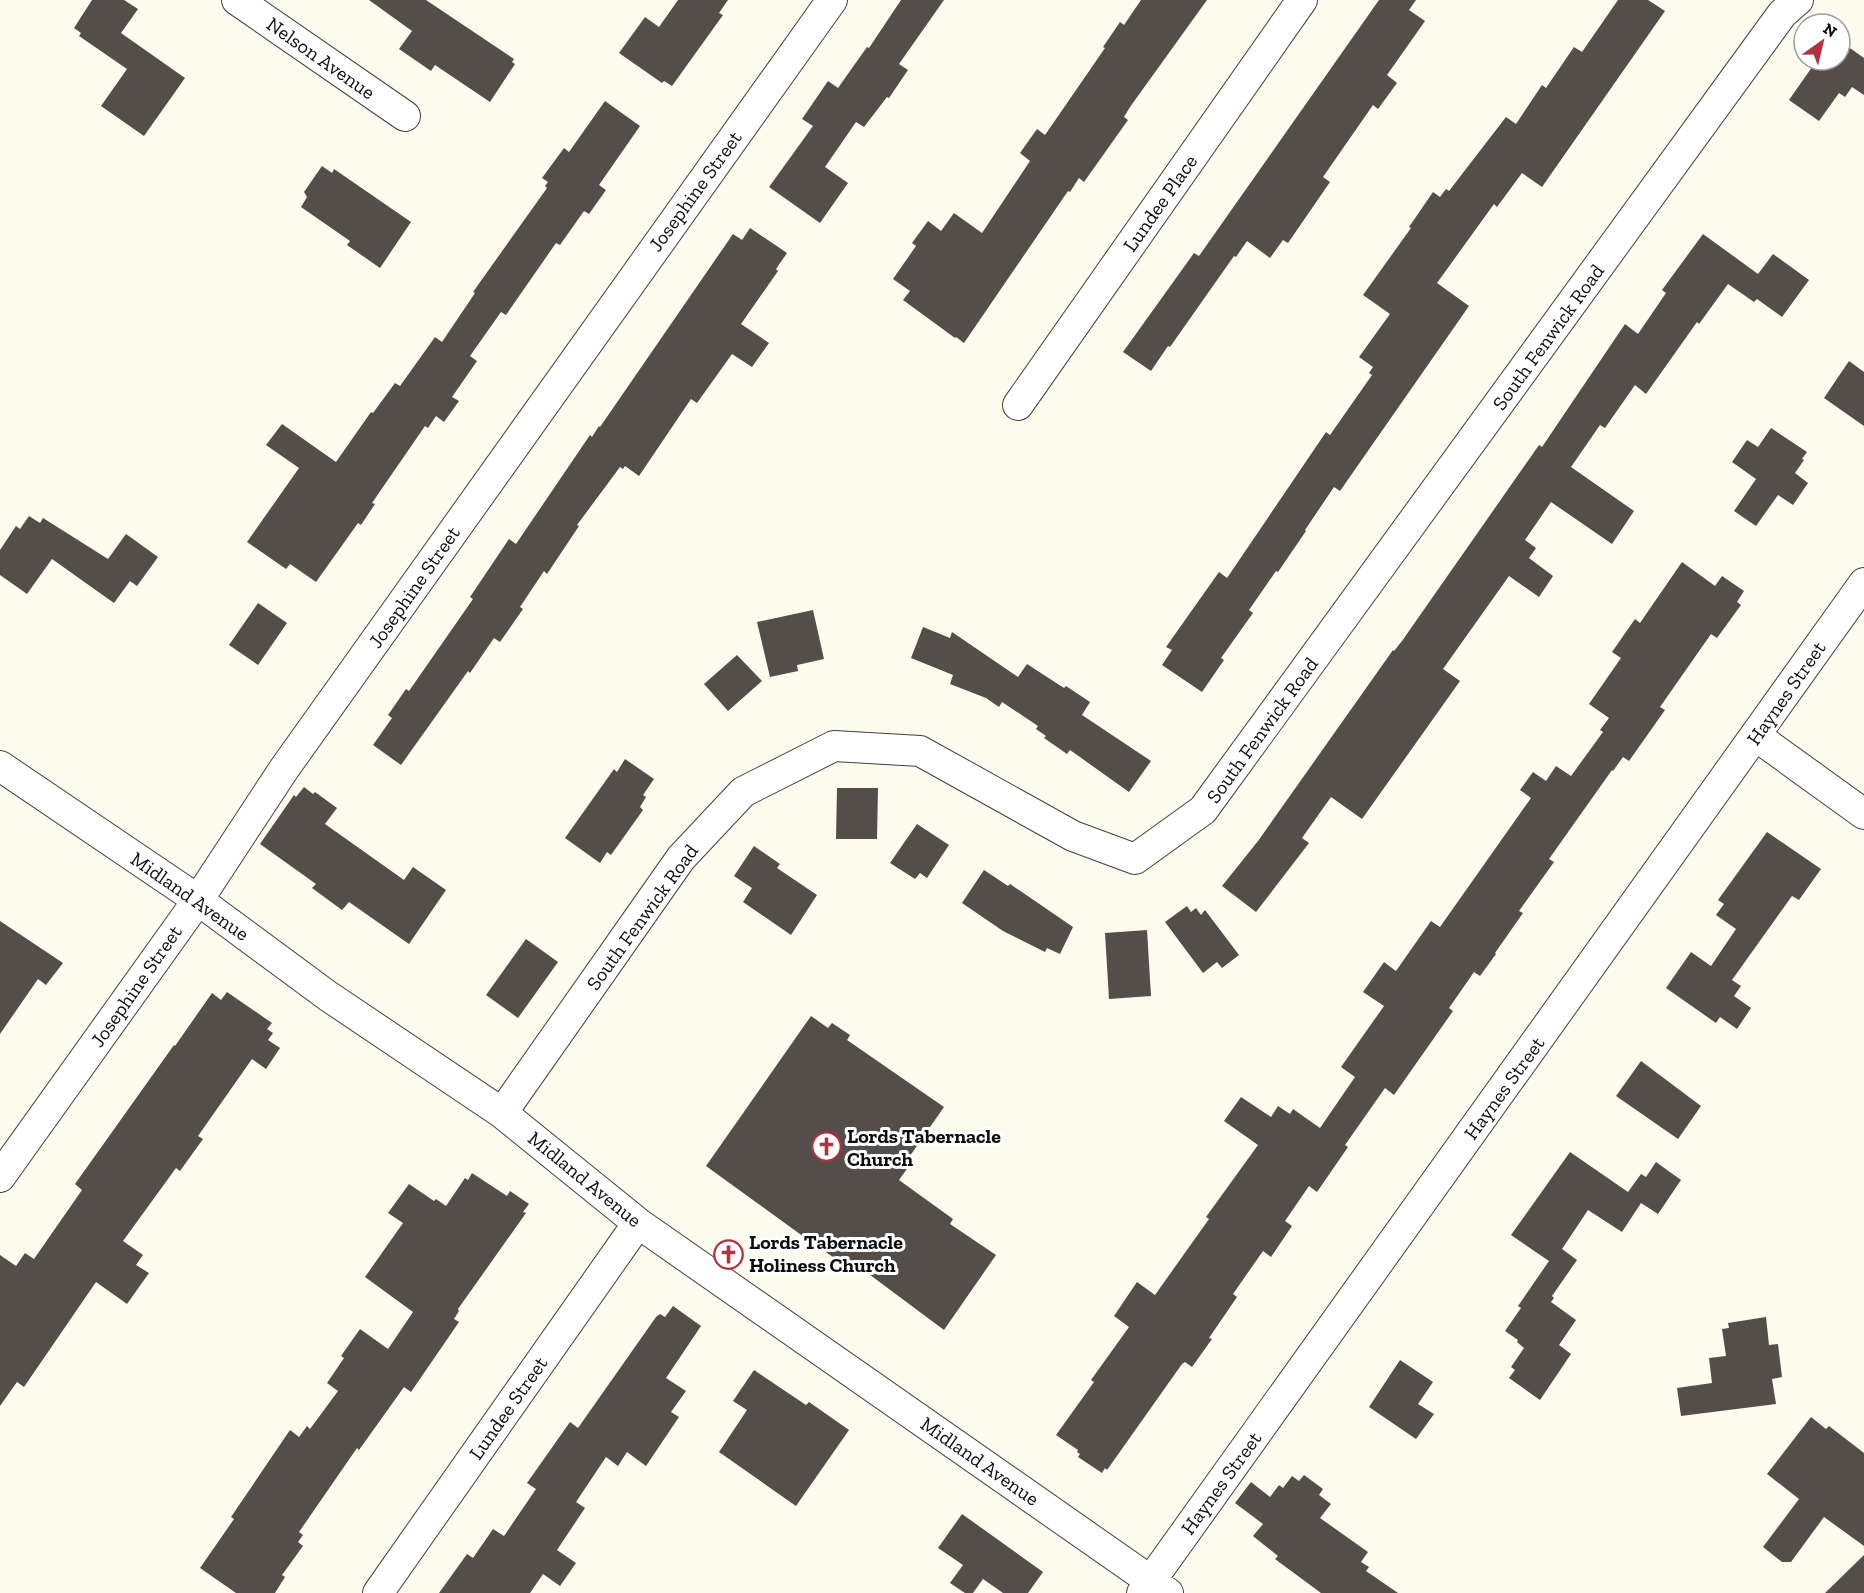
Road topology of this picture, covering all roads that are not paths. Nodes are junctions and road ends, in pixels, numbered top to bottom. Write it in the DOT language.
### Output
graph roads {
  1 [pos="237,0"];
  2 [pos="832,0"];
  3 [pos="1302,0"];
  4 [pos="1798,0"];
  5 [pos="405,116"];
  6 [pos="1018,405"];
  7 [pos="1864,583"];
  8 [pos="1756,736"];
  9 [pos="0,766"];
  10 [pos="1864,814"];
  11 [pos="198,900"];
  12 [pos="502,1113"];
  13 [pos="0,1177"];
  14 [pos="638,1222"];
  15 [pos="1154,1589"];
  16 [pos="378,1593"];
  1 -- 5 [label="street, Nelson Avenue"];
  2 -- 11 [label="street, Josephine Street"];
  3 -- 6 [label="street, Lundee Place"];
  4 -- 12 [label="street, South Fenwick Road"];
  7 -- 8 [label="street, Haynes Street"];
  8 -- 10 [label="street"];
  8 -- 15 [label="street, Haynes Street"];
  9 -- 11 [label="street, Midland Avenue"];
  11 -- 12 [label="street, Midland Avenue"];
  11 -- 13 [label="street, Josephine Street"];
  12 -- 14 [label="street, Midland Avenue"];
  14 -- 15 [label="street, Midland Avenue"];
  14 -- 16 [label="street, Lundee Street"];
}
